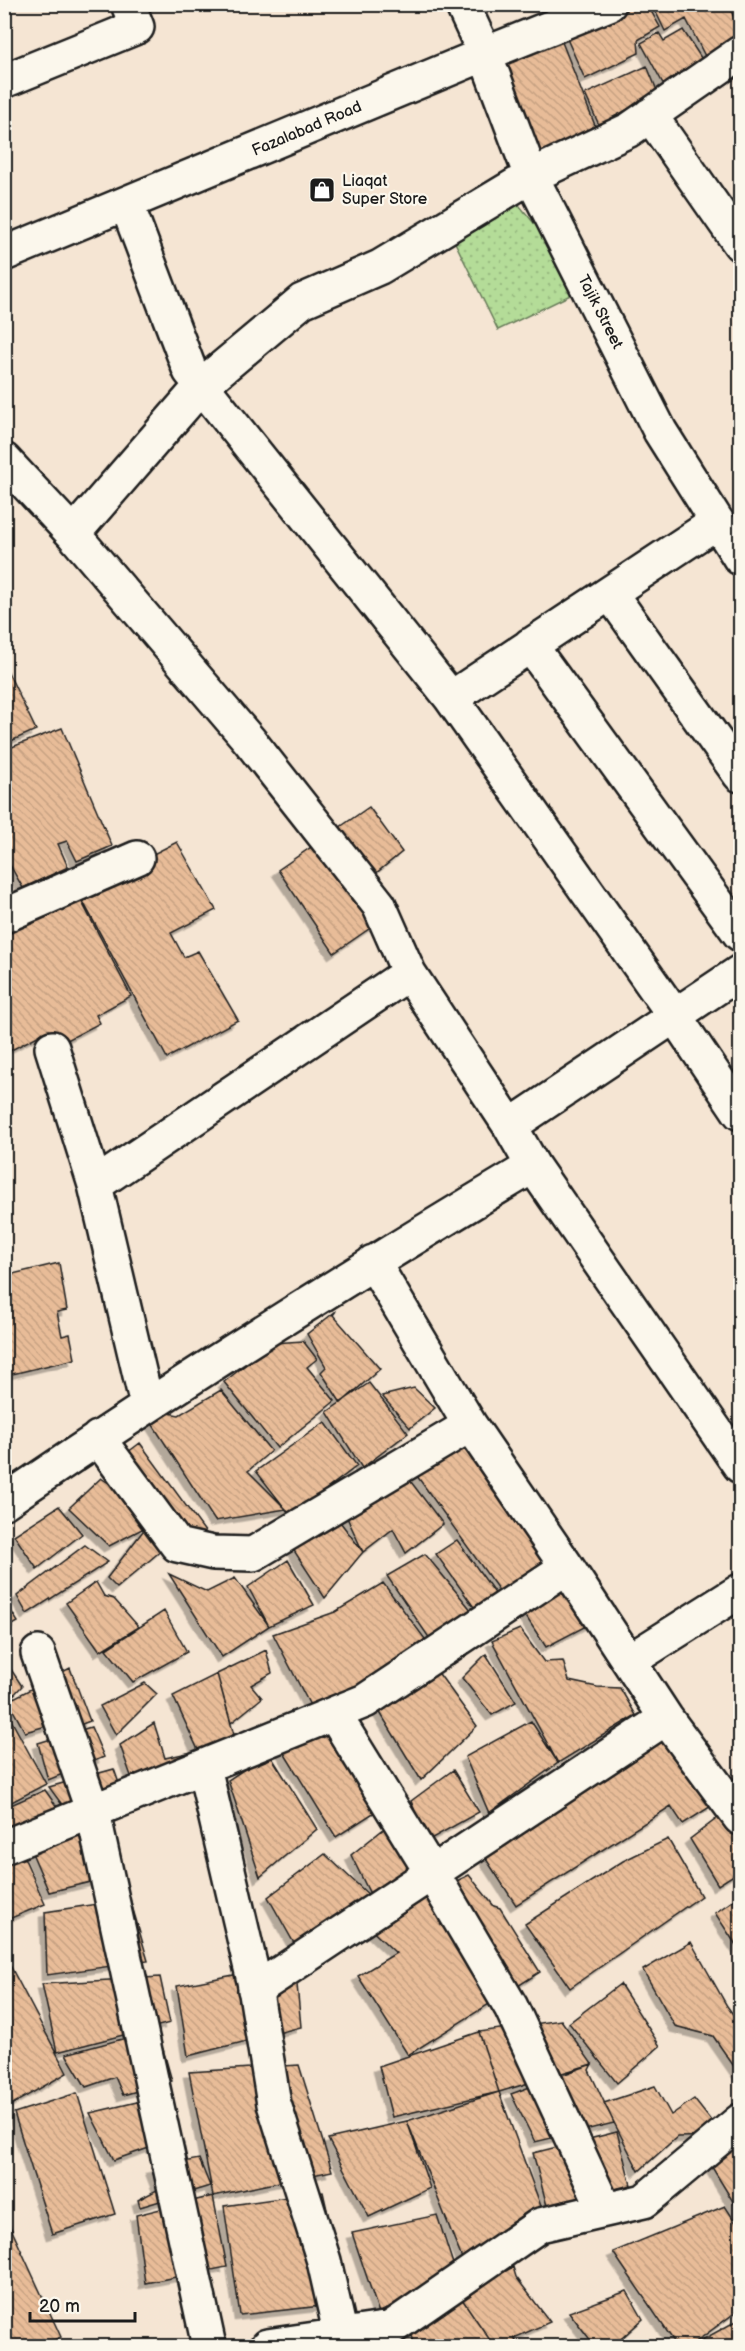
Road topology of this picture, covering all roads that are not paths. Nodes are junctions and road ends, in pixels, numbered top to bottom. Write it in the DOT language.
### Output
graph roads {
  1 [pos="128,4"];
  2 [pos="462,4"];
  3 [pos="609,4"];
  4 [pos="741,53"];
  5 [pos="485,54"];
  6 [pos="4,81"];
  7 [pos="650,115"];
  8 [pos="531,176"];
  9 [pos="127,204"];
  10 [pos="741,244"];
  11 [pos="4,254"];
  12 [pos="203,384"];
  13 [pos="4,460"];
  14 [pos="717,522"];
  15 [pos="73,534"];
  16 [pos="741,558"];
  17 [pos="610,593"];
  18 [pos="530,645"];
  19 [pos="451,698"];
  20 [pos="741,775"];
  21 [pos="137,858"];
  22 [pos="4,916"];
  23 [pos="741,934"];
  24 [pos="741,972"];
  25 [pos="409,973"];
  26 [pos="674,1015"];
  27 [pos="52,1048"];
  28 [pos="741,1113"];
  29 [pos="510,1126"];
  30 [pos="533,1166"];
  31 [pos="95,1185"];
  32 [pos="373,1262"];
  33 [pos="147,1405"];
  34 [pos="470,1425"];
  35 [pos="98,1438"];
  36 [pos="741,1466"];
  37 [pos="4,1502"];
  38 [pos="567,1567"];
  39 [pos="741,1591"];
  40 [pos="38,1653"];
  41 [pos="629,1661"];
  42 [pos="334,1714"];
  43 [pos="666,1718"];
  44 [pos="204,1767"];
  45 [pos="93,1812"];
  46 [pos="741,1818"];
  47 [pos="4,1847"];
  48 [pos="432,1873"];
  49 [pos="255,1990"];
  50 [pos="741,2121"];
  51 [pos="605,2210"];
  52 [pos="341,2336"];
  53 [pos="376,2339"];
  54 [pos="209,2346"];
  55 [pos="267,2346"];
  1 -- 6 [label="street"];
  2 -- 5 [label="street, Tajik Street"];
  3 -- 5 [label="street, Fazalabad Road"];
  4 -- 7 [label="street"];
  5 -- 8 [label="street, Tajik Street"];
  5 -- 9 [label="street, Fazalabad Road"];
  7 -- 8 [label="street"];
  7 -- 10 [label="street"];
  8 -- 12 [label="street"];
  8 -- 14 [label="street, Tajik Street"];
  9 -- 11 [label="street, Fazalabad Road"];
  9 -- 12 [label="street"];
  12 -- 15 [label="street"];
  12 -- 19 [label="street"];
  13 -- 15 [label="street"];
  14 -- 16 [label="street, Tajik Street"];
  14 -- 17 [label="street"];
  15 -- 25 [label="street"];
  17 -- 18 [label="street"];
  17 -- 20 [label="street"];
  18 -- 19 [label="street"];
  18 -- 23 [label="street"];
  19 -- 26 [label="street"];
  21 -- 22 [label="street"];
  24 -- 26 [label="street"];
  25 -- 29 [label="street"];
  25 -- 31 [label="street"];
  26 -- 28 [label="street"];
  26 -- 29 [label="street"];
  27 -- 31 [label="street"];
  29 -- 30 [label="street"];
  30 -- 32 [label="street"];
  30 -- 36 [label="street"];
  31 -- 33 [label="street"];
  32 -- 33 [label="street"];
  32 -- 34 [label="street"];
  33 -- 35 [label="street"];
  34 -- 35 [label="street"];
  34 -- 38 [label="street"];
  35 -- 37 [label="street"];
  38 -- 41 [label="street"];
  38 -- 42 [label="street"];
  39 -- 41 [label="street"];
  40 -- 45 [label="street"];
  41 -- 43 [label="street"];
  42 -- 44 [label="street"];
  42 -- 48 [label="street"];
  43 -- 46 [label="street"];
  43 -- 48 [label="street"];
  44 -- 45 [label="street"];
  44 -- 49 [label="street"];
  45 -- 47 [label="street"];
  45 -- 54 [label="street"];
  48 -- 49 [label="street"];
  48 -- 51 [label="street"];
  49 -- 52 [label="street"];
  50 -- 51 [label="street"];
  51 -- 53 [label="street"];
  52 -- 53 [label="street"];
  52 -- 55 [label="street"];
}
